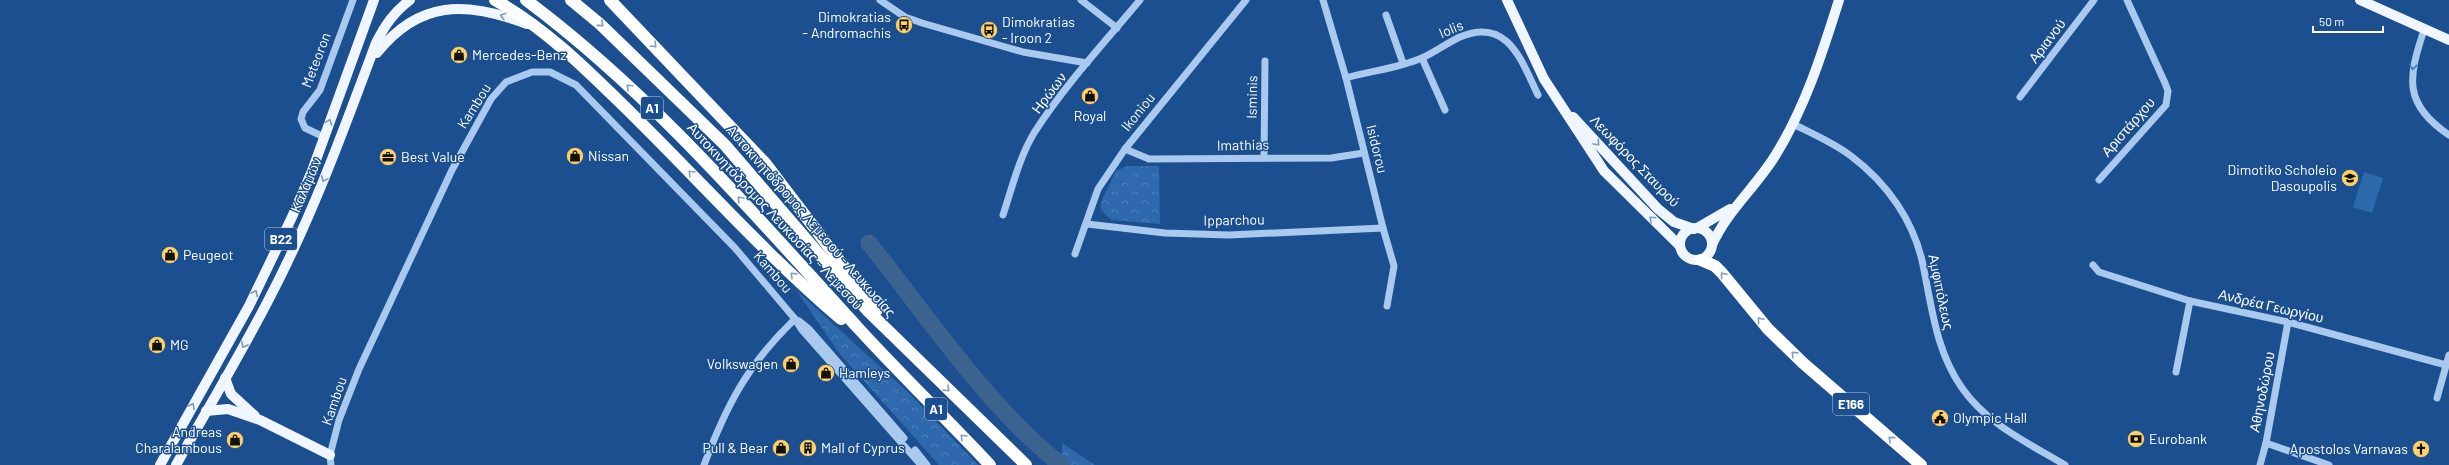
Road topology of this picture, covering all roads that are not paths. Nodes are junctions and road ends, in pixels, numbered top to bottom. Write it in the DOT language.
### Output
graph roads {
  1 [pos="353,0"];
  2 [pos="374,0"];
  3 [pos="410,0"];
  4 [pos="495,0"];
  5 [pos="526,0"];
  6 [pos="570,0"];
  7 [pos="610,0"];
  8 [pos="880,0"];
  9 [pos="1081,0"];
  10 [pos="1140,0"];
  11 [pos="1246,0"];
  12 [pos="1323,0"];
  13 [pos="1507,0"];
  14 [pos="1839,0"];
  15 [pos="2094,0"];
  16 [pos="2127,0"];
  17 [pos="2360,0"];
  18 [pos="1386,15"];
  19 [pos="1117,28"];
  20 [pos="540,29"];
  21 [pos="2424,30"];
  22 [pos="2449,40"];
  23 [pos="1422,58"];
  24 [pos="1265,61"];
  25 [pos="1087,63"];
  26 [pos="1402,63"];
  27 [pos="368,64"];
  28 [pos="1346,78"];
  29 [pos="1538,95"];
  30 [pos="2020,98"];
  31 [pos="1561,104"];
  32 [pos="1445,110"];
  33 [pos="1793,124"];
  34 [pos="2449,135"];
  35 [pos="324,137"];
  36 [pos="1125,149"];
  37 [pos="1364,153"];
  38 [pos="1264,158"];
  39 [pos="2099,180"];
  40 [pos="1736,204"];
  41 [pos="1003,215"];
  42 [pos="1087,224"];
  43 [pos="1383,228"];
  44 [pos="1696,228"];
  45 [pos="1712,245"];
  46 [pos="1680,246"];
  47 [pos="1075,254"];
  48 [pos="1701,260"];
  49 [pos="2093,264"];
  50 [pos="2190,301"];
  51 [pos="1387,306"];
  52 [pos="795,318"];
  53 [pos="2288,322"];
  54 [pos="881,354"];
  55 [pos="2449,355"];
  56 [pos="919,362"];
  57 [pos="2446,365"];
  58 [pos="2176,372"];
  59 [pos="225,378"];
  60 [pos="2437,398"];
  61 [pos="206,411"];
  62 [pos="260,420"];
  63 [pos="2266,443"];
  64 [pos="331,460"];
  65 [pos="160,465"];
  66 [pos="176,465"];
  67 [pos="704,465"];
  68 [pos="921,465"];
  69 [pos="927,465"];
  70 [pos="990,465"];
  71 [pos="1026,465"];
  72 [pos="1921,465"];
  73 [pos="2065,465"];
  74 [pos="2260,465"];
  75 [pos="2329,465"];
  1 -- 35 [label="street, Meteoron"];
  35 -- 2 [label="main road, Καλάμων / B22, one-way"];
  3 -- 27 [label="main road, Καλάμων / B22"];
  4 -- 20 [label="highway"];
  54 -- 5 [label="highway, Αυτοκινητόδρομος Λευκωσίας - Λεμεσού / A1, one-way"];
  6 -- 56 [label="highway, Αυτοκινητόδρομος Λεμεσού - Λευκωσίας / A1, one-way"];
  7 -- 56 [label="highway, one-way"];
  8 -- 25 [label="street"];
  9 -- 19 [label="street"];
  10 -- 19 [label="street, Ηρώων"];
  11 -- 36 [label="street, Ikoniou"];
  12 -- 28 [label="street, Isidorou"];
  13 -- 31 [label="main road, Λεωφόρος Σταυρού"];
  14 -- 33 [label="main road"];
  15 -- 30 [label="street, Αριανού"];
  16 -- 39 [label="street, Αριστάρχου"];
  17 -- 21 [label="main road"];
  18 -- 26 [label="street"];
  19 -- 25 [label="street, Ηρώων"];
  20 -- 27 [label="main road, one-way"];
  54 -- 20 [label="highway, one-way"];
  21 -- 22 [label="main road"];
  21 -- 34 [label="street, one-way"];
  23 -- 26 [label="street, Iolis"];
  23 -- 29 [label="street, Iolis"];
  23 -- 32 [label="street"];
  24 -- 38 [label="street, Isminis"];
  25 -- 41 [label="street, Ηρώων"];
  26 -- 28 [label="street, Iolis"];
  27 -- 59 [label="main road, Καλάμων / B22, one-way"];
  28 -- 37 [label="street, Isidorou"];
  31 -- 44 [label="main road, Λεωφόρος Σταυρού, one-way"];
  46 -- 31 [label="main road, Λεωφόρος Σταυρού, one-way"];
  33 -- 40 [label="main road"];
  33 -- 73 [label="street, Αμφιπόλεως"];
  65 -- 35 [label="main road, Καλάμων / B22, one-way"];
  36 -- 38 [label="street, Imathias"];
  36 -- 42 [label="street, Ikoniou"];
  37 -- 38 [label="street, Imathias"];
  37 -- 43 [label="street, Isidorou"];
  40 -- 44 [label="main road"];
  40 -- 45 [label="main road"];
  42 -- 43 [label="street, Ipparchou"];
  42 -- 47 [label="street, Ikoniou"];
  43 -- 51 [label="street, Isidorou"];
  44 -- 45 [label="main road"];
  44 -- 46 [label="main road"];
  45 -- 48 [label="main road"];
  46 -- 48 [label="main road"];
  72 -- 48 [label="highway, E166, one-way"];
  49 -- 50 [label="street, Ανδρέα Γεωργίου"];
  50 -- 53 [label="street, Ανδρέα Γεωργίου"];
  50 -- 58 [label="street"];
  52 -- 64 [label="street, Kambou"];
  52 -- 67 [label="street"];
  52 -- 68 [label="street, Kambou"];
  52 -- 69 [label="street, Kambou"];
  53 -- 57 [label="street, Ανδρέα Γεωργίου"];
  53 -- 63 [label="street, Αθηνοδώρου"];
  70 -- 54 [label="highway, Αυτοκινητόδρομος Λευκωσίας - Λεμεσού / A1, one-way"];
  55 -- 57 [label="street"];
  56 -- 71 [label="highway, Αυτοκινητόδρομος Λεμεσού - Λευκωσίας / A1, one-way"];
  57 -- 60 [label="street"];
  59 -- 61 [label="main road, Καλάμων / B22"];
  59 -- 62 [label="main road"];
  61 -- 62 [label="main road"];
  61 -- 66 [label="main road, Καλάμων / B22"];
  62 -- 64 [label="main road"];
  63 -- 74 [label="street, Αθηνοδώρου"];
  63 -- 75 [label="street"];
}
